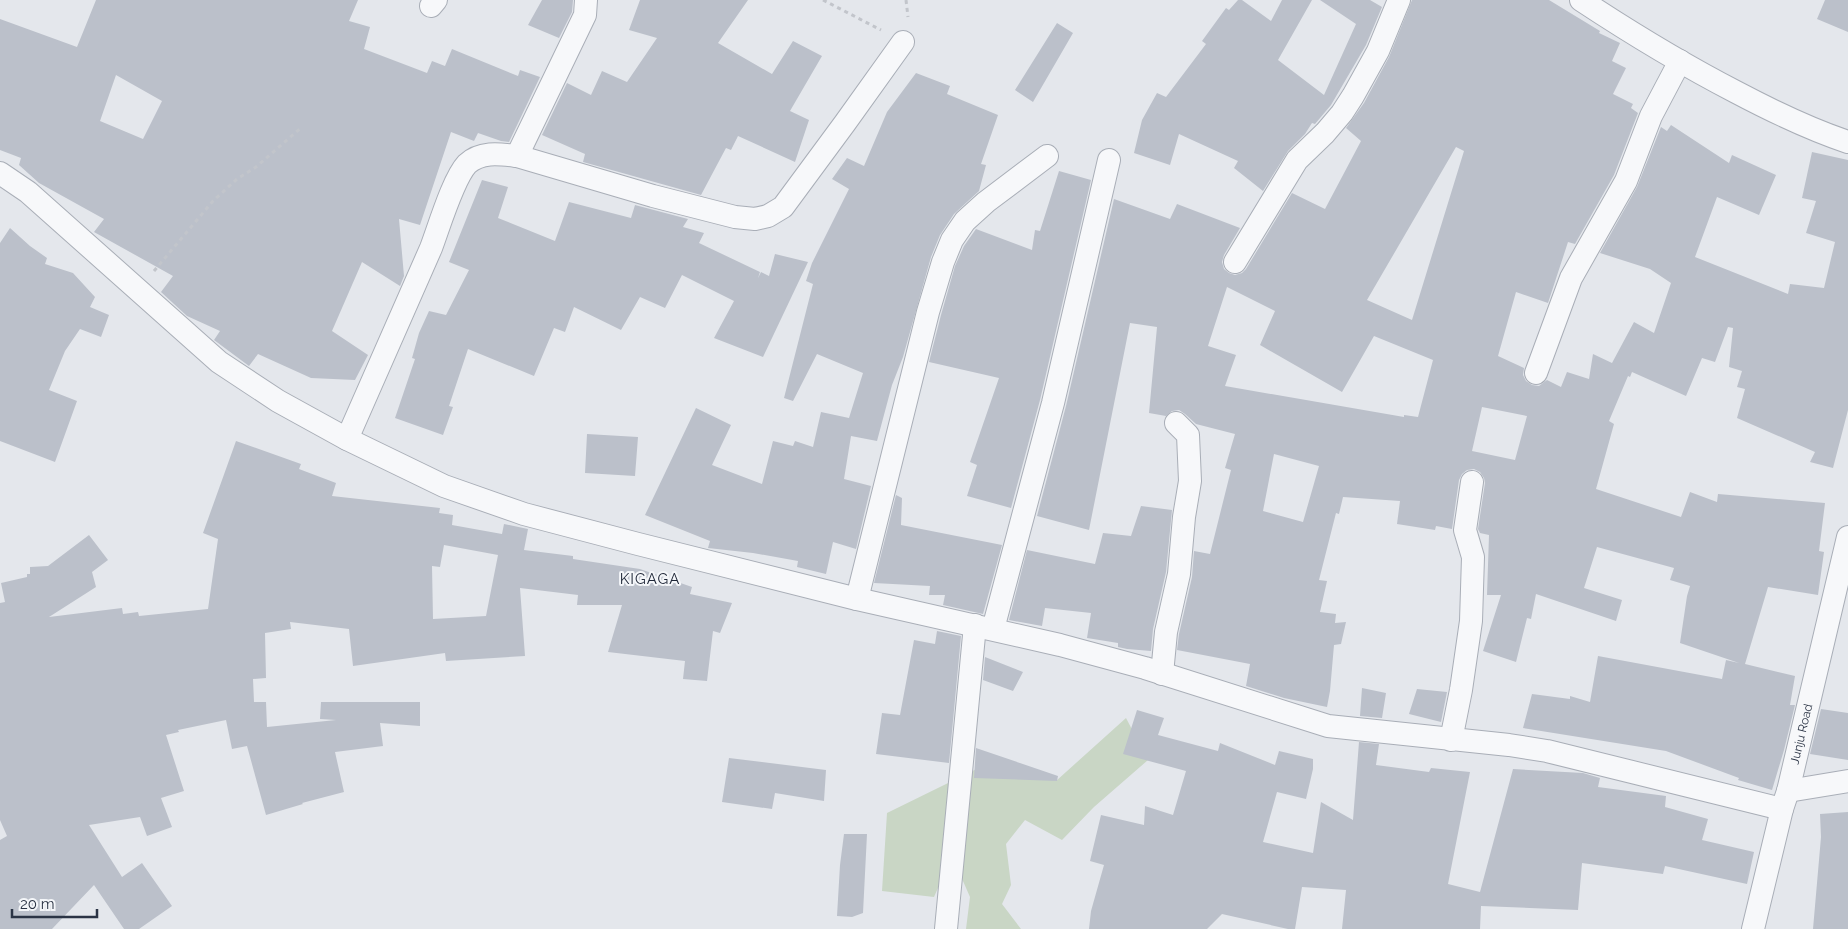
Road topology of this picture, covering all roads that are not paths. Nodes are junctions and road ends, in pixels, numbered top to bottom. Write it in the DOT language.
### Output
graph roads {
  1 [pos="586,0"];
  2 [pos="1399,0"];
  3 [pos="1580,0"];
  4 [pos="903,42"];
  5 [pos="1680,61"];
  6 [pos="1848,142"];
  7 [pos="518,156"];
  8 [pos="1047,156"];
  9 [pos="1109,160"];
  10 [pos="0,174"];
  11 [pos="1235,262"];
  12 [pos="1536,373"];
  13 [pos="1176,423"];
  14 [pos="346,440"];
  15 [pos="1472,482"];
  16 [pos="1848,537"];
  17 [pos="857,599"];
  18 [pos="984,627"];
  19 [pos="1162,674"];
  20 [pos="1451,740"];
  21 [pos="1848,781"];
  22 [pos="1785,800"];
  23 [pos="946,929"];
  24 [pos="1754,929"];
  1 -- 7 [label="street"];
  2 -- 11 [label="street"];
  3 -- 5 [label="street"];
  4 -- 7 [label="street"];
  5 -- 6 [label="street"];
  5 -- 12 [label="street"];
  7 -- 14 [label="street"];
  8 -- 17 [label="street"];
  9 -- 18 [label="street"];
  10 -- 14 [label="street"];
  13 -- 19 [label="street"];
  14 -- 17 [label="street"];
  15 -- 20 [label="street"];
  16 -- 22 [label="street, Junju Road"];
  17 -- 18 [label="street"];
  18 -- 19 [label="street"];
  18 -- 23 [label="street"];
  19 -- 20 [label="street"];
  20 -- 22 [label="street"];
  21 -- 22 [label="street"];
  22 -- 24 [label="street, Junju Road"];
}
